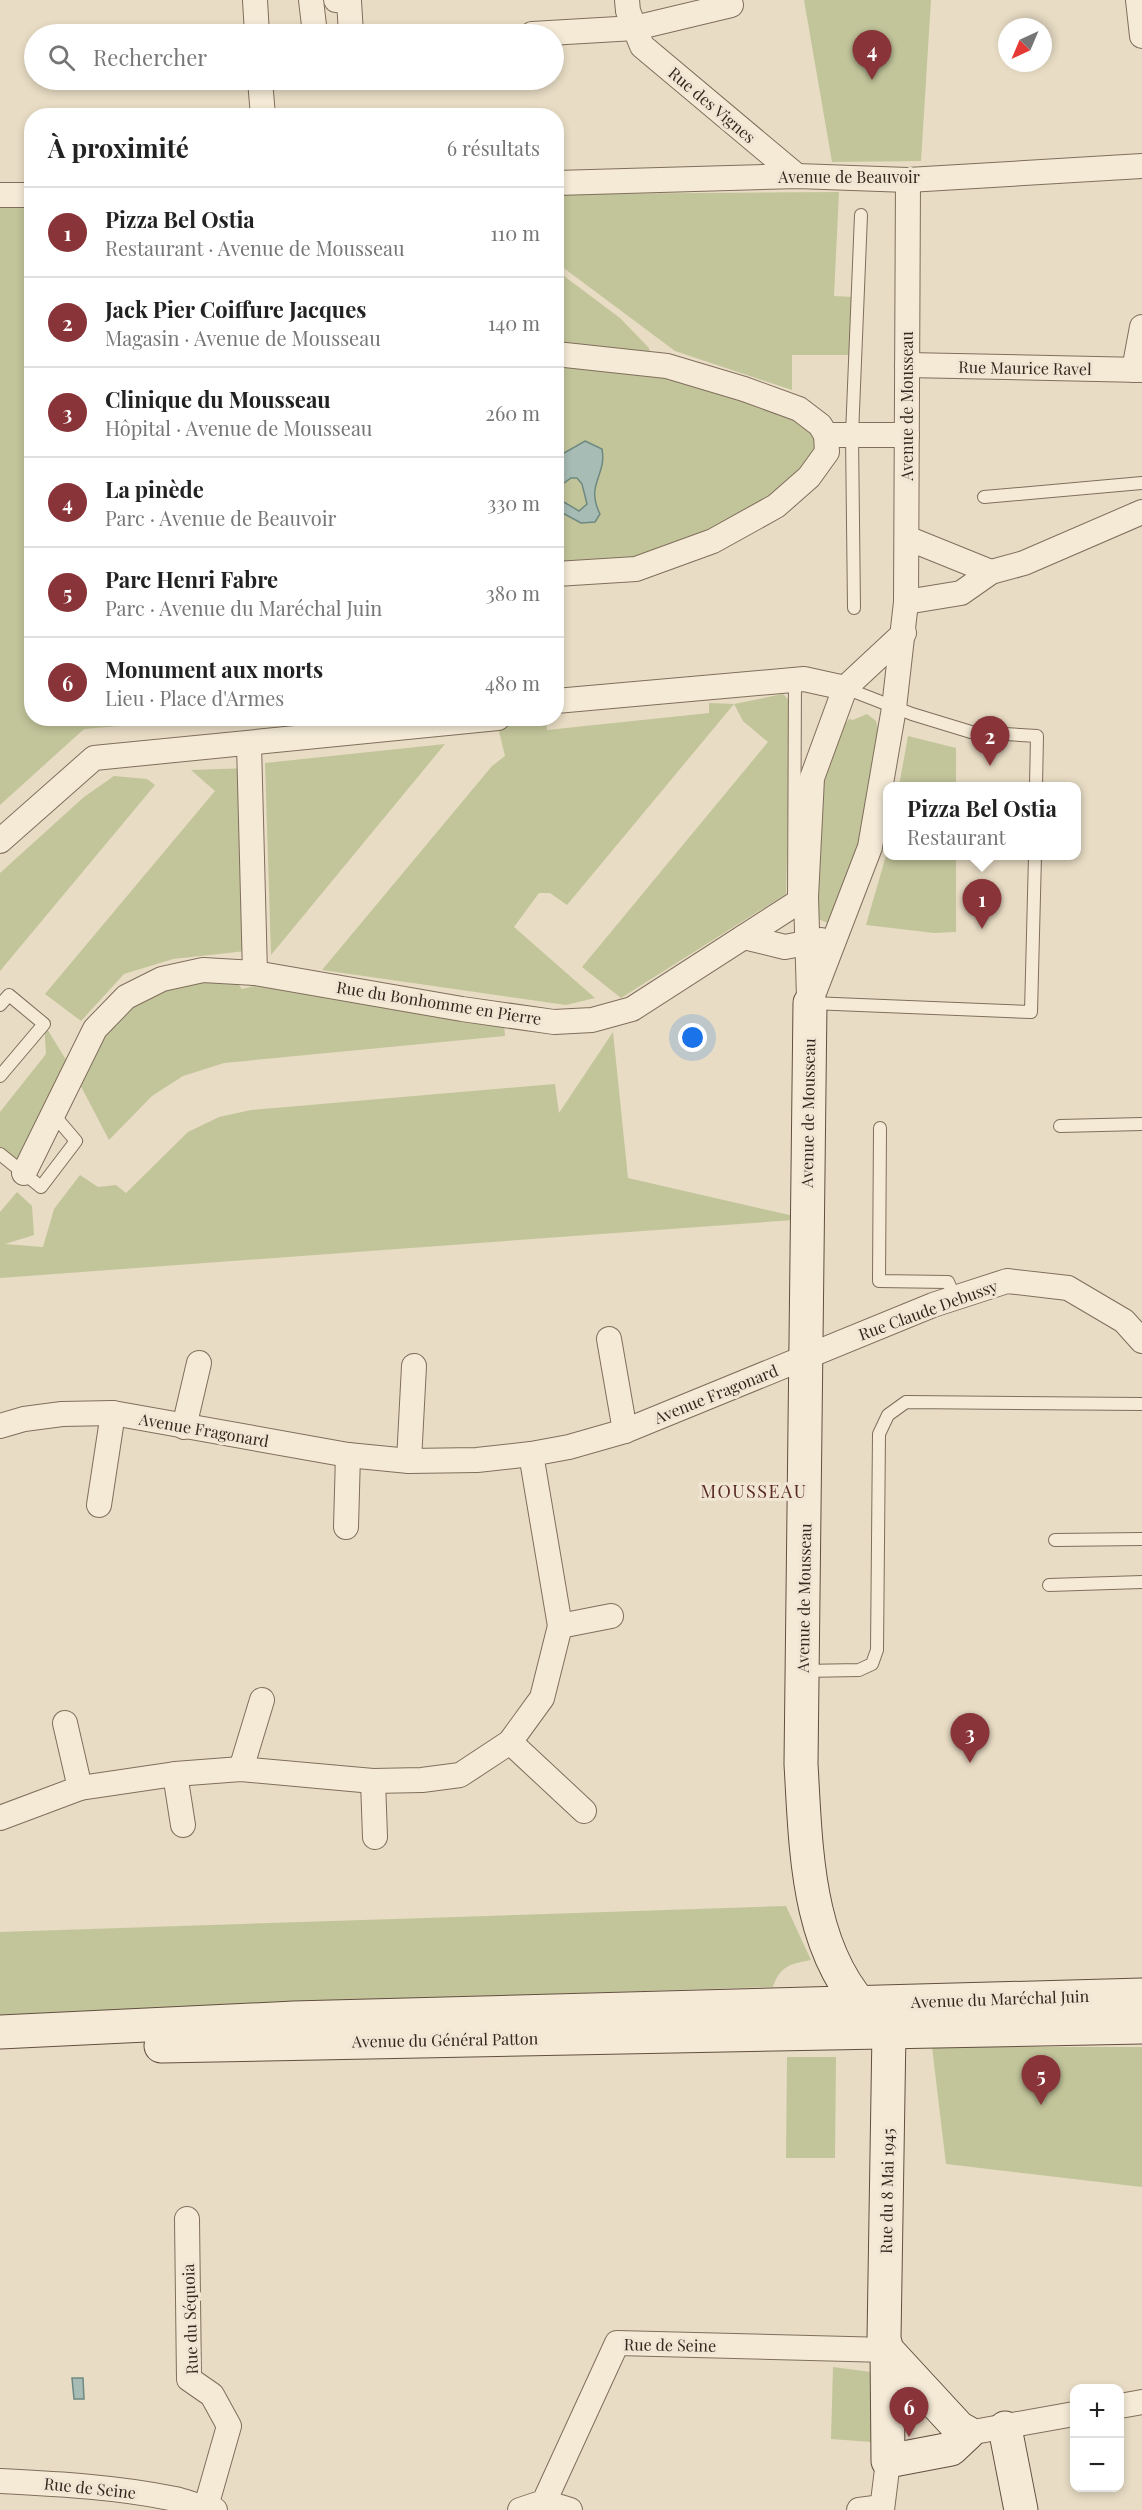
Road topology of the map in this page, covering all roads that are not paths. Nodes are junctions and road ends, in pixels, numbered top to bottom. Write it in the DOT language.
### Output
graph roads {
  1 [pos="255,0"];
  2 [pos="311,0"];
  3 [pos="336,0"];
  4 [pos="627,0"];
  5 [pos="731,5"];
  6 [pos="256,24"];
  7 [pos="314,24"];
  8 [pos="350,24"];
  9 [pos="635,28"];
  10 [pos="564,32"];
  11 [pos="261,90"];
  12 [pos="262,108"];
  13 [pos="1142,166"];
  14 [pos="797,176"];
  15 [pos="908,180"];
  16 [pos="564,183"];
  17 [pos="0,195"];
  18 [pos="24,195"];
  19 [pos="861,215"];
  20 [pos="1142,327"];
  21 [pos="564,355"];
  22 [pos="907,365"];
  23 [pos="1138,370"];
  24 [pos="826,435"];
  25 [pos="852,435"];
  26 [pos="907,435"];
  27 [pos="1142,483"];
  28 [pos="984,497"];
  29 [pos="1142,512"];
  30 [pos="907,538"];
  31 [pos="991,572"];
  32 [pos="564,574"];
  33 [pos="906,602"];
  34 [pos="854,608"];
  35 [pos="904,633"];
  36 [pos="795,680"];
  37 [pos="845,688"];
  38 [pos="564,700"];
  39 [pos="894,708"];
  40 [pos="421,726"];
  41 [pos="249,744"];
  42 [pos="1036,782"];
  43 [pos="0,841"];
  44 [pos="1035,860"];
  45 [pos="800,901"];
  46 [pos="837,933"];
  47 [pos="744,937"];
  48 [pos="805,945"];
  49 [pos="255,973"];
  50 [pos="810,1003"];
  51 [pos="0,1005"];
  52 [pos="0,1076"];
  53 [pos="53,1114"];
  54 [pos="1142,1124"];
  55 [pos="1060,1125"];
  56 [pos="880,1128"];
  57 [pos="0,1154"];
  58 [pos="24,1173"];
  59 [pos="956,1298"];
  60 [pos="609,1339"];
  61 [pos="1142,1341"];
  62 [pos="807,1357"];
  63 [pos="199,1363"];
  64 [pos="414,1366"];
  65 [pos="1142,1404"];
  66 [pos="113,1413"];
  67 [pos="0,1426"];
  68 [pos="184,1427"];
  69 [pos="624,1431"];
  70 [pos="531,1454"];
  71 [pos="348,1455"];
  72 [pos="408,1461"];
  73 [pos="99,1505"];
  74 [pos="346,1527"];
  75 [pos="1142,1539"];
  76 [pos="1055,1540"];
  77 [pos="1142,1582"];
  78 [pos="1050,1585"];
  79 [pos="611,1616"];
  80 [pos="560,1626"];
  81 [pos="803,1671"];
  82 [pos="262,1700"];
  83 [pos="65,1723"];
  84 [pos="510,1742"];
  85 [pos="242,1769"];
  86 [pos="175,1774"];
  87 [pos="373,1781"];
  88 [pos="80,1788"];
  89 [pos="584,1811"];
  90 [pos="0,1818"];
  91 [pos="183,1825"];
  92 [pos="375,1837"];
  93 [pos="1142,1995"];
  94 [pos="911,2001"];
  95 [pos="858,2003"];
  96 [pos="1142,2027"];
  97 [pos="889,2031"];
  98 [pos="0,2032"];
  99 [pos="837,2033"];
  100 [pos="0,2052"];
  101 [pos="187,2219"];
  102 [pos="887,2350"];
  103 [pos="1142,2402"];
  104 [pos="1124,2405"];
  105 [pos="1070,2415"];
  106 [pos="1005,2428"];
  107 [pos="968,2433"];
  108 [pos="888,2461"];
  109 [pos="0,2481"];
  110 [pos="544,2502"];
  111 [pos="208,2509"];
  112 [pos="874,2509"];
  113 [pos="520,2510"];
  114 [pos="570,2510"];
  115 [pos="1021,2510"];
  1 -- 6 [label="street"];
  2 -- 7 [label="street"];
  3 -- 8 [label="street"];
  4 -- 9 [label="street, Rue des Vignes"];
  5 -- 9 [label="street"];
  9 -- 10 [label="street"];
  9 -- 14 [label="street, Rue des Vignes"];
  11 -- 12 [label="street"];
  13 -- 15 [label="street, Avenue de Beauvoir"];
  14 -- 15 [label="street, Avenue de Beauvoir"];
  14 -- 16 [label="street, Avenue de Beauvoir"];
  15 -- 22 [label="street, Avenue de Mousseau"];
  17 -- 18 [label="street"];
  19 -- 25 [label="lane"];
  20 -- 23 [label="street"];
  21 -- 24 [label="street"];
  22 -- 23 [label="street, Rue Maurice Ravel"];
  22 -- 26 [label="street, Avenue de Mousseau"];
  24 -- 25 [label="street"];
  24 -- 32 [label="street"];
  25 -- 26 [label="street"];
  25 -- 34 [label="lane"];
  26 -- 30 [label="street, Avenue de Mousseau"];
  27 -- 28 [label="lane"];
  29 -- 31 [label="street"];
  30 -- 31 [label="street"];
  30 -- 33 [label="street, Avenue de Mousseau"];
  31 -- 33 [label="street"];
  33 -- 35 [label="street, Avenue de Mousseau"];
  35 -- 37 [label="street, Avenue de Mousseau"];
  35 -- 39 [label="street, Avenue de Mousseau"];
  36 -- 37 [label="street"];
  36 -- 38 [label="street"];
  36 -- 45 [label="lane"];
  37 -- 39 [label="lane"];
  37 -- 45 [label="street, Avenue de Mousseau"];
  39 -- 42 [label="lane"];
  39 -- 46 [label="street, Avenue de Mousseau"];
  40 -- 41 [label="street"];
  41 -- 43 [label="street"];
  41 -- 49 [label="street"];
  44 -- 50 [label="lane"];
  45 -- 47 [label="street, Rue du Bonhomme en Pierre"];
  45 -- 48 [label="street, Avenue de Mousseau"];
  46 -- 48 [label="street"];
  46 -- 50 [label="street, Avenue de Mousseau"];
  47 -- 48 [label="street"];
  47 -- 49 [label="street, Rue du Bonhomme en Pierre"];
  48 -- 50 [label="street, Avenue de Mousseau"];
  49 -- 53 [label="street, Rue du Bonhomme en Pierre"];
  50 -- 62 [label="main road, Avenue de Mousseau"];
  51 -- 52 [label="lane"];
  53 -- 58 [label="street, Rue du Bonhomme en Pierre"];
  53 -- 58 [label="lane"];
  54 -- 55 [label="lane"];
  56 -- 59 [label="lane"];
  57 -- 58 [label="lane"];
  59 -- 61 [label="street, Rue Claude Debussy"];
  59 -- 62 [label="street, Rue Claude Debussy"];
  60 -- 69 [label="street"];
  62 -- 69 [label="street, Avenue Fragonard"];
  62 -- 81 [label="main road, Avenue de Mousseau"];
  63 -- 68 [label="street"];
  64 -- 72 [label="street"];
  65 -- 81 [label="lane"];
  66 -- 67 [label="street, Avenue Fragonard"];
  66 -- 68 [label="street, Avenue Fragonard"];
  66 -- 73 [label="street"];
  68 -- 71 [label="street, Avenue Fragonard"];
  69 -- 70 [label="street, Avenue Fragonard"];
  70 -- 72 [label="street, Avenue Fragonard"];
  70 -- 80 [label="street"];
  71 -- 72 [label="street, Avenue Fragonard"];
  71 -- 74 [label="street"];
  75 -- 76 [label="lane"];
  77 -- 78 [label="lane"];
  79 -- 80 [label="street"];
  80 -- 84 [label="street"];
  81 -- 95 [label="main road, Avenue de Mousseau"];
  82 -- 85 [label="street"];
  83 -- 88 [label="street"];
  84 -- 87 [label="street"];
  84 -- 89 [label="street"];
  85 -- 86 [label="street"];
  85 -- 87 [label="street"];
  86 -- 88 [label="street"];
  86 -- 91 [label="street"];
  87 -- 92 [label="street"];
  88 -- 90 [label="street"];
  93 -- 94 [label="main road, Avenue du Maréchal Juin"];
  94 -- 95 [label="main road, Avenue du Maréchal Juin"];
  94 -- 97 [label="main road"];
  95 -- 97 [label="main road, Avenue de Mousseau"];
  95 -- 98 [label="main road, Avenue du Général Patton"];
  95 -- 99 [label="main road"];
  96 -- 97 [label="main road, Avenue du Maréchal Juin"];
  97 -- 99 [label="main road, Avenue du Général Patton"];
  97 -- 102 [label="main road, Rue du 8 Mai 1945"];
  99 -- 100 [label="main road, Avenue du Général Patton"];
  101 -- 111 [label="street, Rue du Séquoia"];
  102 -- 107 [label="main road"];
  102 -- 108 [label="main road, Rue du 8 Mai 1945"];
  102 -- 110 [label="street, Rue de Seine"];
  103 -- 104 [label="street"];
  105 -- 106 [label="street"];
  106 -- 107 [label="street"];
  106 -- 115 [label="main road"];
  107 -- 108 [label="main road"];
  108 -- 112 [label="street"];
  109 -- 111 [label="street, Rue de Seine"];
  110 -- 113 [label="street"];
  110 -- 114 [label="street"];
}
